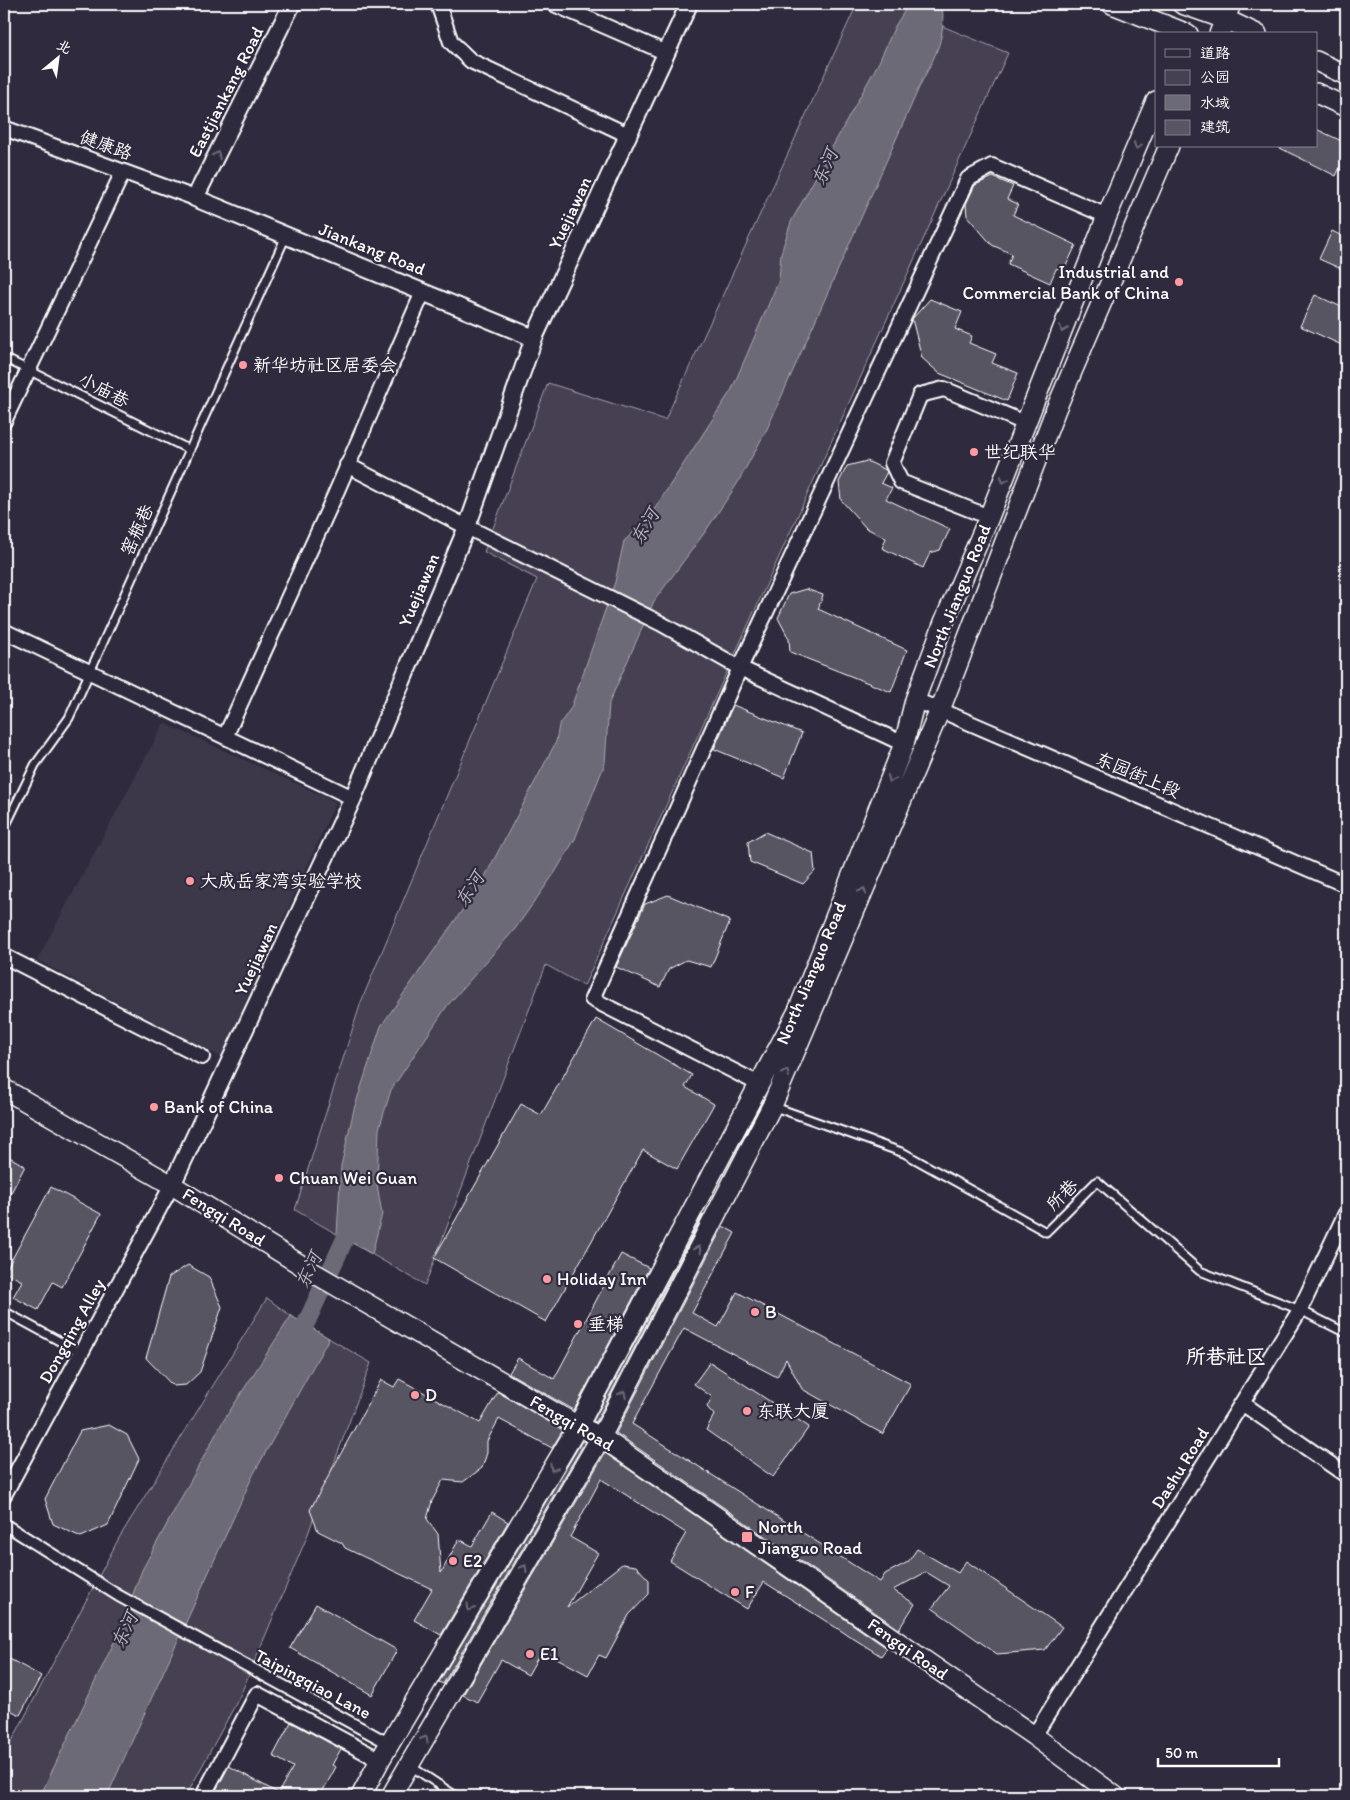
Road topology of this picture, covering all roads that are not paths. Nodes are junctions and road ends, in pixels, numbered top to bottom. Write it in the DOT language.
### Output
graph roads {
  1 [pos="292,4"];
  2 [pos="438,4"];
  3 [pos="689,4"];
  4 [pos="1112,4"];
  5 [pos="560,5"];
  6 [pos="1191,5"];
  7 [pos="1225,19"];
  8 [pos="1183,32"];
  9 [pos="1186,32"];
  10 [pos="1253,32"];
  11 [pos="667,53"];
  12 [pos="1318,62"];
  13 [pos="1346,75"];
  14 [pos="1318,94"];
  15 [pos="1155,103"];
  16 [pos="1346,107"];
  17 [pos="4,128"];
  18 [pos="628,135"];
  19 [pos="1168,148"];
  20 [pos="123,172"];
  21 [pos="195,198"];
  22 [pos="1107,216"];
  23 [pos="286,236"];
  24 [pos="423,292"];
  25 [pos="534,338"];
  26 [pos="4,358"];
  27 [pos="28,369"];
  28 [pos="4,421"];
  29 [pos="1025,423"];
  30 [pos="190,450"];
  31 [pos="348,464"];
  32 [pos="989,517"];
  33 [pos="467,527"];
  34 [pos="4,631"];
  35 [pos="740,668"];
  36 [pos="90,672"];
  37 [pos="915,700"];
  38 [pos="940,710"];
  39 [pos="225,737"];
  40 [pos="904,744"];
  41 [pos="353,798"];
  42 [pos="4,829"];
  43 [pos="1346,886"];
  44 [pos="4,956"];
  45 [pos="202,1056"];
  46 [pos="759,1084"];
  47 [pos="4,1089"];
  48 [pos="772,1106"];
  49 [pos="172,1185"];
  50 [pos="1346,1213"];
  51 [pos="1300,1310"];
  52 [pos="4,1311"];
  53 [pos="1346,1333"];
  54 [pos="81,1352"];
  55 [pos="1242,1403"];
  56 [pos="578,1426"];
  57 [pos="601,1437"];
  58 [pos="1346,1475"];
  59 [pos="4,1495"];
  60 [pos="4,1524"];
  61 [pos="1034,1736"];
  62 [pos="390,1744"];
  63 [pos="380,1760"];
  64 [pos="409,1765"];
  65 [pos="203,1796"];
  66 [pos="360,1796"];
  67 [pos="392,1796"];
  68 [pos="456,1796"];
  69 [pos="1115,1796"];
  21 -- 1 [label="street, Eastjiankang Road, one-way"];
  2 -- 18 [label="street"];
  3 -- 11 [label="street, Yuejiawan"];
  4 -- 8 [label="main road"];
  5 -- 11 [label="street"];
  6 -- 7 [label="main road"];
  6 -- 9 [label="main road"];
  7 -- 10 [label="main road"];
  11 -- 18 [label="street, Yuejiawan"];
  12 -- 13 [label="main road"];
  14 -- 16 [label="main road"];
  15 -- 22 [label="main road, North Jianguo Road, one-way"];
  17 -- 20 [label="street, 健康路"];
  18 -- 25 [label="street, Yuejiawan"];
  19 -- 38 [label="main road, North Jianguo Road"];
  20 -- 21 [label="street, 健康路"];
  20 -- 27 [label="street"];
  21 -- 23 [label="street, Jiankang Road"];
  22 -- 29 [label="main road, North Jianguo Road, one-way"];
  22 -- 35 [label="street"];
  23 -- 24 [label="street, Jiankang Road"];
  23 -- 30 [label="lane, 窑瓶巷"];
  24 -- 25 [label="street, Jiankang Road"];
  24 -- 31 [label="street"];
  25 -- 33 [label="street, Yuejiawan"];
  26 -- 27 [label="lane, 小庙巷"];
  27 -- 28 [label="street"];
  27 -- 30 [label="lane, 小庙巷"];
  29 -- 32 [label="main road, North Jianguo Road, one-way"];
  29 -- 32 [label="street"];
  30 -- 36 [label="lane, 窑瓶巷"];
  31 -- 33 [label="street"];
  31 -- 39 [label="street"];
  32 -- 37 [label="main road, North Jianguo Road"];
  33 -- 35 [label="street"];
  33 -- 41 [label="street, Yuejiawan"];
  34 -- 36 [label="street"];
  35 -- 40 [label="street"];
  35 -- 46 [label="street"];
  36 -- 39 [label="street"];
  36 -- 42 [label="lane, 窑瓶巷"];
  37 -- 38 [label="street, 东园街上段"];
  37 -- 40 [label="main road, North Jianguo Road"];
  38 -- 43 [label="street, 东园街上段"];
  48 -- 38 [label="main road, North Jianguo Road, one-way"];
  39 -- 41 [label="street"];
  40 -- 46 [label="main road, North Jianguo Road, one-way"];
  41 -- 49 [label="street, Yuejiawan"];
  44 -- 45 [label="street"];
  46 -- 56 [label="main road, North Jianguo Road"];
  47 -- 49 [label="main road, Fengqi Road"];
  48 -- 51 [label="lane, 所巷"];
  57 -- 48 [label="main road, North Jianguo Road, one-way"];
  49 -- 54 [label="street, Dongqing Alley"];
  49 -- 56 [label="main road, Fengqi Road"];
  50 -- 51 [label="street, Dashu Road"];
  51 -- 53 [label="lane"];
  51 -- 55 [label="street, Dashu Road"];
  52 -- 54 [label="lane"];
  54 -- 59 [label="street, Dongqing Alley"];
  55 -- 58 [label="street"];
  55 -- 61 [label="street, Dashu Road"];
  56 -- 57 [label="main road, Fengqi Road"];
  56 -- 62 [label="main road, North Jianguo Road, one-way"];
  57 -- 61 [label="main road, Fengqi Road"];
  64 -- 57 [label="main road, North Jianguo Road, one-way"];
  60 -- 62 [label="street, Taipingqiao Lane"];
  61 -- 69 [label="main road, Fengqi Road"];
  62 -- 63 [label="main road, North Jianguo Road"];
  63 -- 65 [label="street"];
  63 -- 66 [label="main road, North Jianguo Road"];
  64 -- 67 [label="main road, North Jianguo Road"];
  64 -- 68 [label="lane"];
}
